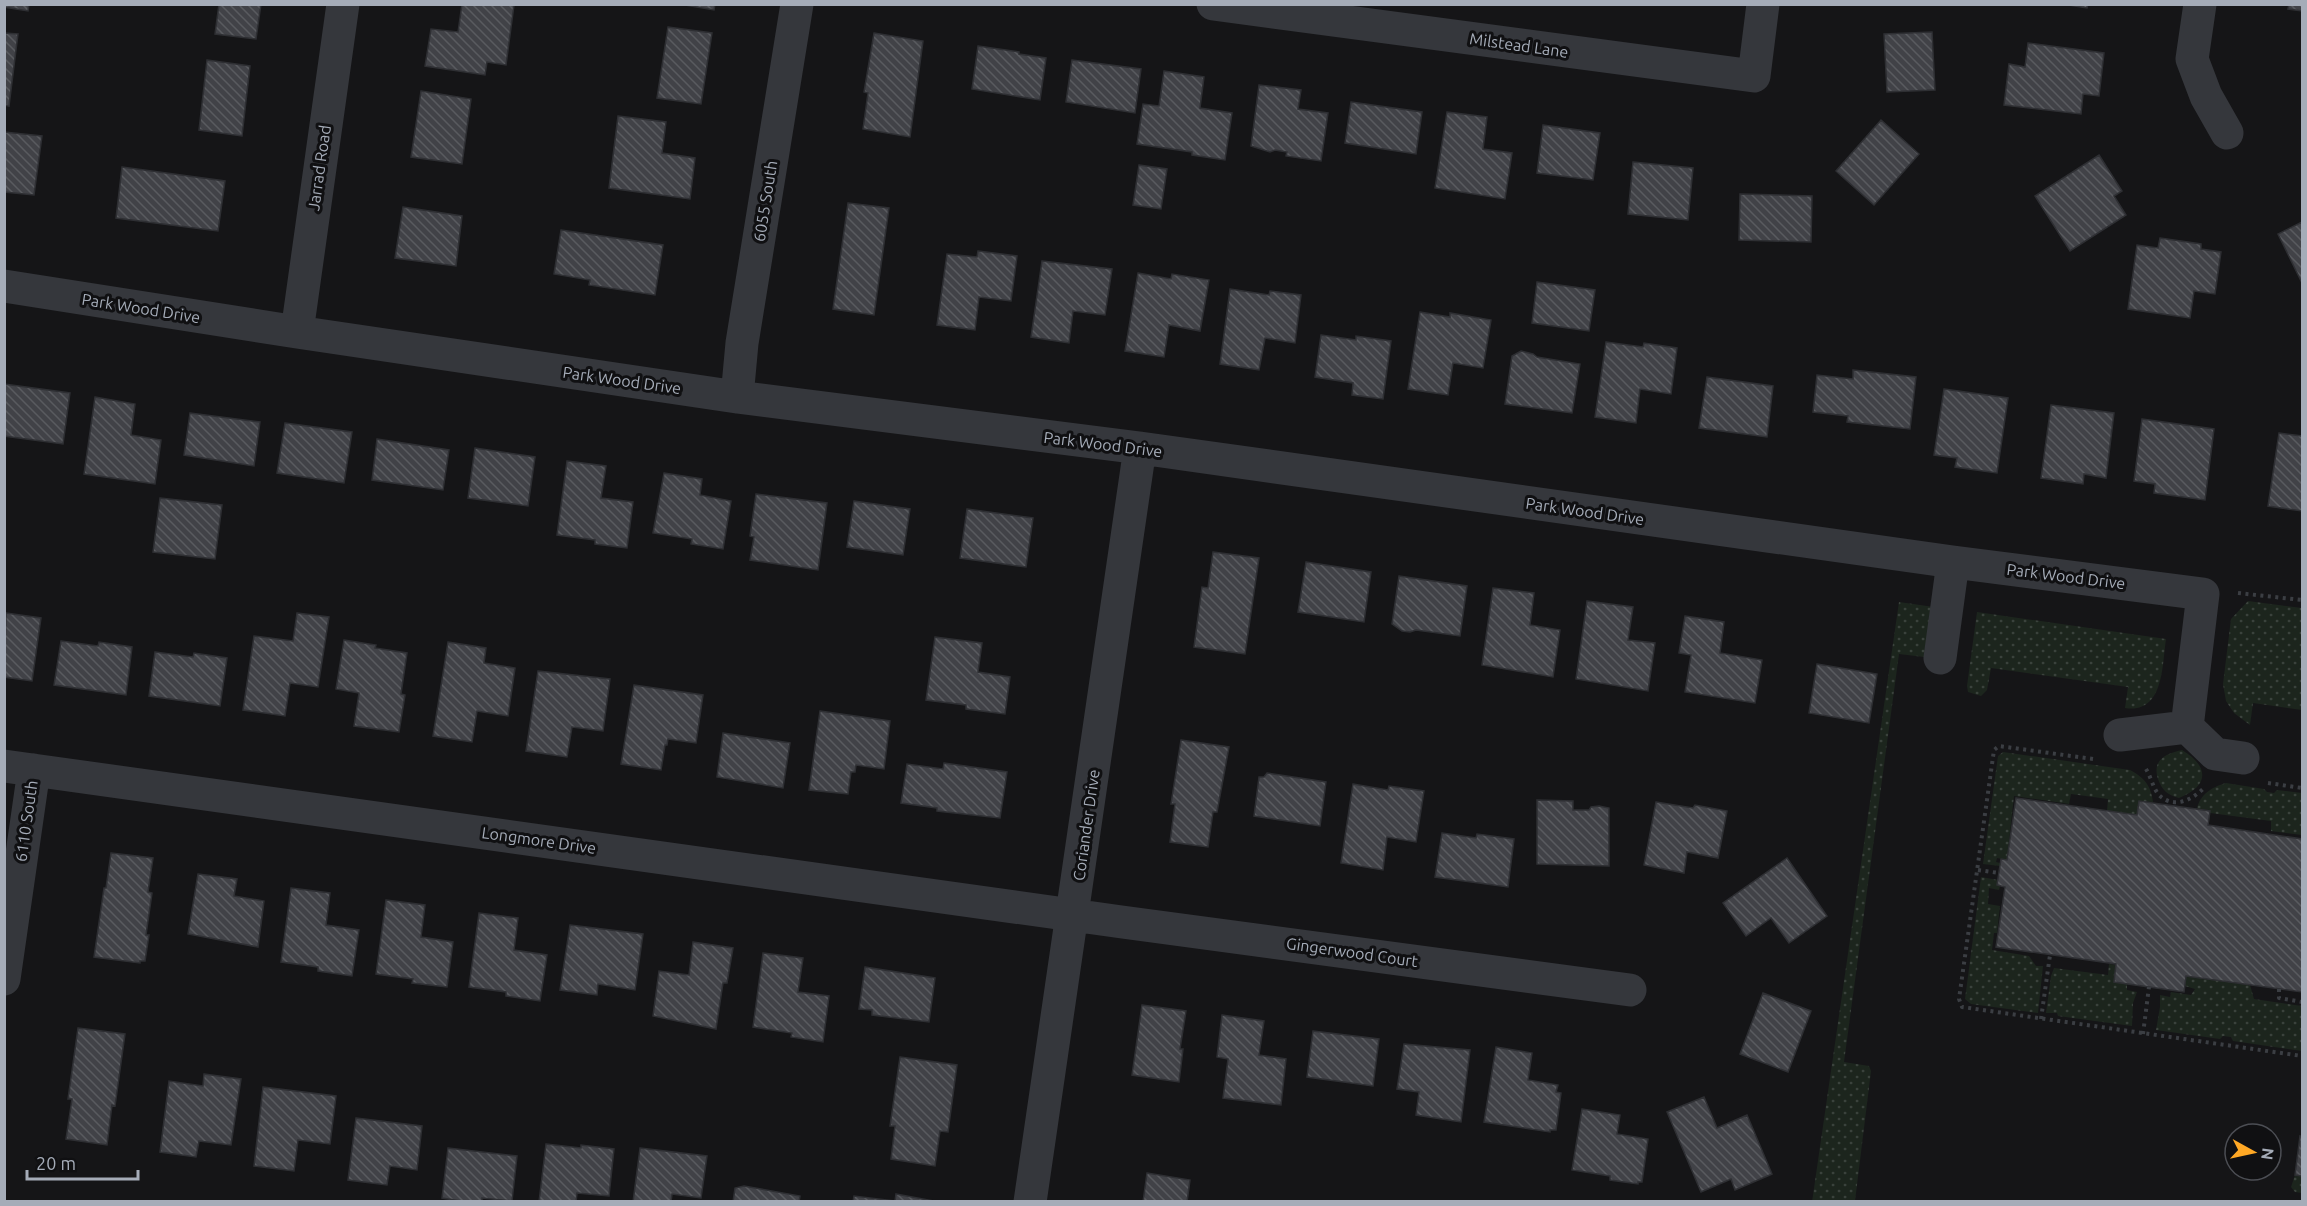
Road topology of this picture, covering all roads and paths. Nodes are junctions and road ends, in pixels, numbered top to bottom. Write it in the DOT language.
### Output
graph roads {
  1 [pos="343,4"];
  2 [pos="797,4"];
  3 [pos="1213,4"];
  4 [pos="1764,4"];
  5 [pos="2200,4"];
  6 [pos="2227,133"];
  7 [pos="4,286"];
  8 [pos="297,332"];
  9 [pos="737,397"];
  10 [pos="1140,448"];
  11 [pos="1953,562"];
  12 [pos="2248,592"];
  13 [pos="2302,600"];
  14 [pos="1940,658"];
  15 [pos="2187,727"];
  16 [pos="2120,735"];
  17 [pos="1993,758"];
  18 [pos="2243,758"];
  19 [pos="2143,763"];
  20 [pos="19,768"];
  21 [pos="2209,783"];
  22 [pos="1977,870"];
  23 [pos="1999,873"];
  24 [pos="1074,914"];
  25 [pos="2050,955"];
  26 [pos="4,980"];
  27 [pos="2150,987"];
  28 [pos="2279,989"];
  29 [pos="1630,990"];
  30 [pos="2302,1002"];
  31 [pos="2041,1019"];
  32 [pos="2143,1034"];
  33 [pos="2302,1056"];
  34 [pos="1030,1202"];
  1 -- 8 [label="street, Jarrad Road"];
  2 -- 9 [label="street, 6055 South"];
  3 -- 4 [label="street, Milstead Lane"];
  5 -- 6 [label="street"];
  7 -- 8 [label="street, Park Wood Drive"];
  8 -- 9 [label="street, Park Wood Drive"];
  9 -- 10 [label="street, Park Wood Drive"];
  10 -- 11 [label="street, Park Wood Drive"];
  10 -- 24 [label="street, Coriander Drive"];
  11 -- 14 [label="street"];
  11 -- 15 [label="street, Park Wood Drive"];
  12 -- 13 [label="path"];
  15 -- 16 [label="street"];
  15 -- 18 [label="street"];
  17 -- 22 [label="path"];
  19 -- 21 [label="path"];
  20 -- 24 [label="street, Longmore Drive"];
  20 -- 26 [label="street, 6110 South"];
  22 -- 23 [label="path"];
  22 -- 31 [label="path"];
  24 -- 29 [label="street, Gingerwood Court"];
  24 -- 34 [label="street, Coriander Drive"];
  25 -- 31 [label="path"];
  27 -- 32 [label="path"];
  28 -- 30 [label="path"];
  31 -- 32 [label="path"];
  32 -- 33 [label="path"];
}
